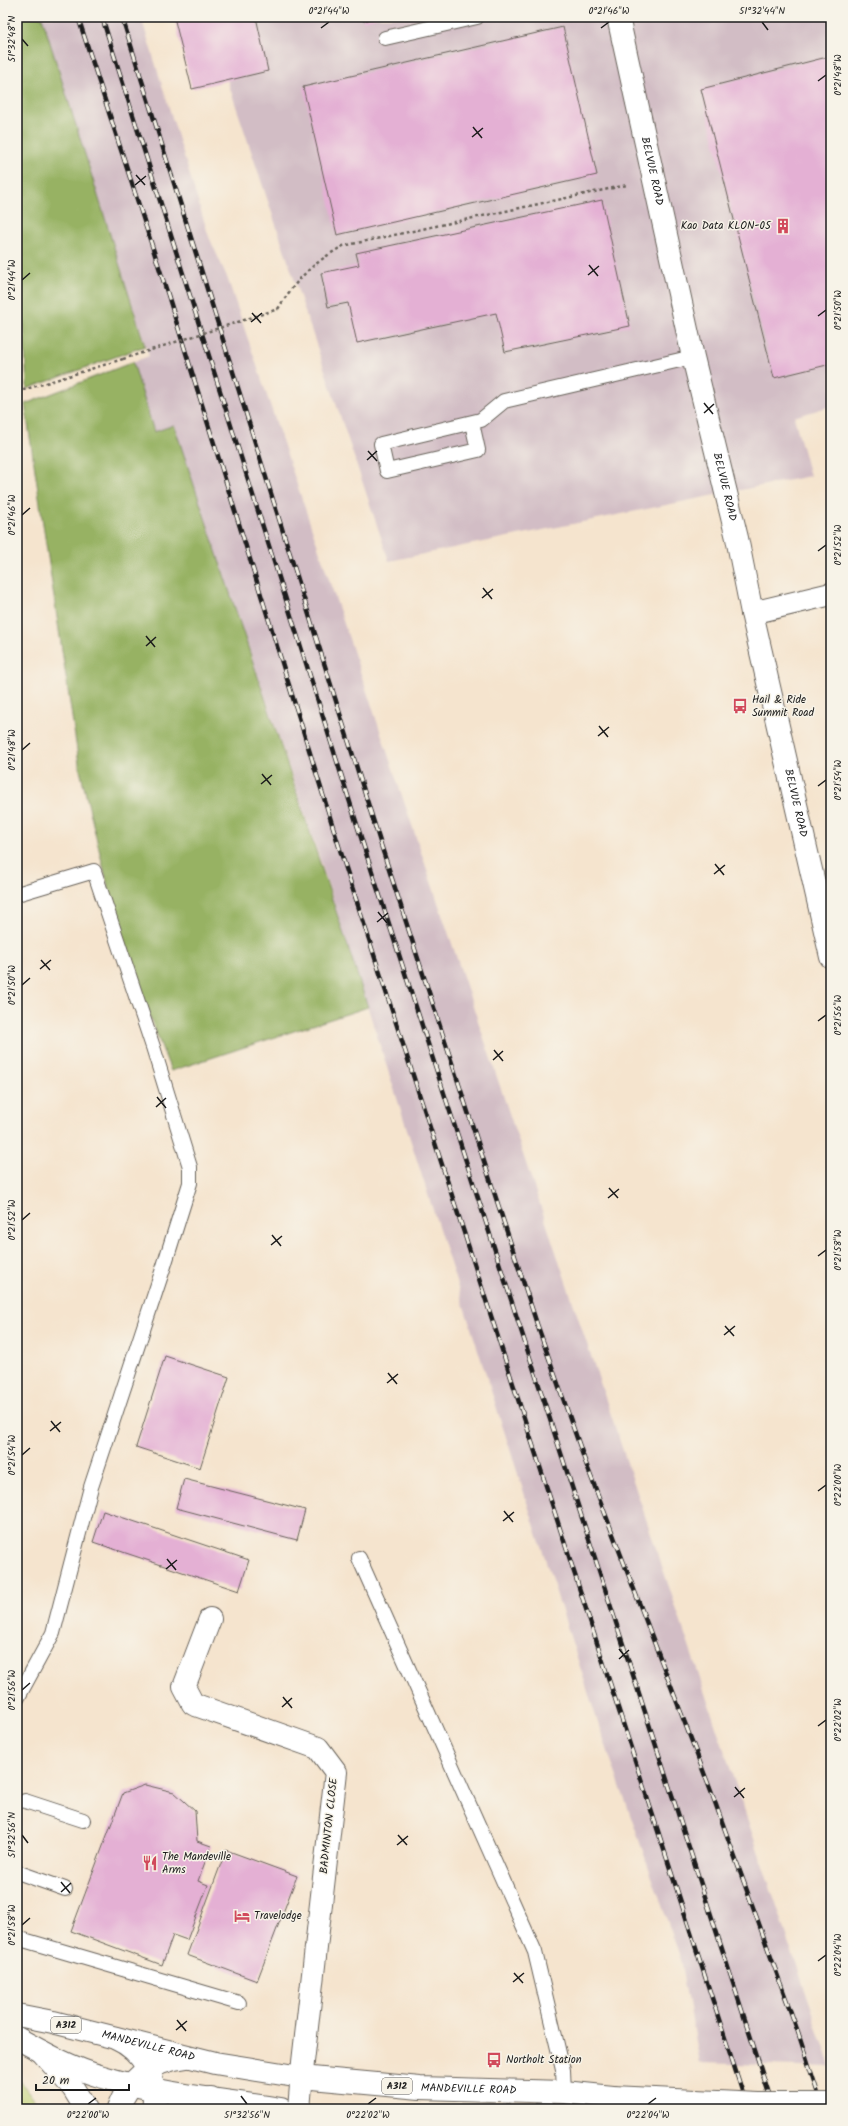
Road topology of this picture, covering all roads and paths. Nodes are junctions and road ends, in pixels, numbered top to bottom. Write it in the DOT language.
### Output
graph roads {
  1 [pos="478,17"];
  2 [pos="618,17"];
  3 [pos="385,38"];
  4 [pos="653,179"];
  5 [pos="693,357"];
  6 [pos="17,392"];
  7 [pos="472,423"];
  8 [pos="831,594"];
  9 [pos="752,613"];
  10 [pos="17,894"];
  11 [pos="831,957"];
  12 [pos="359,1558"];
  13 [pos="210,1619"];
  14 [pos="17,1699"];
  15 [pos="25,1801"];
  16 [pos="83,1820"];
  17 [pos="17,1872"];
  18 [pos="65,1889"];
  19 [pos="17,1938"];
  20 [pos="239,2003"];
  21 [pos="17,2015"];
  22 [pos="17,2038"];
  23 [pos="115,2038"];
  24 [pos="42,2052"];
  25 [pos="186,2057"];
  26 [pos="148,2068"];
  27 [pos="301,2077"];
  28 [pos="133,2085"];
  29 [pos="564,2092"];
  30 [pos="211,2098"];
  31 [pos="154,2099"];
  32 [pos="831,2104"];
  33 [pos="86,2109"];
  34 [pos="118,2109"];
  35 [pos="178,2109"];
  36 [pos="281,2109"];
  37 [pos="300,2109"];
  1 -- 3 [label="lane"];
  2 -- 4 [label="street, BELVUE ROAD"];
  4 -- 5 [label="street, BELVUE ROAD"];
  4 -- 6 [label="path, bridge"];
  5 -- 7 [label="lane"];
  5 -- 9 [label="street, BELVUE ROAD"];
  7 -- 7 [label="lane"];
  8 -- 9 [label="street"];
  9 -- 11 [label="street, BELVUE ROAD"];
  10 -- 14 [label="lane"];
  12 -- 29 [label="lane"];
  13 -- 27 [label="street, BADMINTON CLOSE"];
  15 -- 16 [label="lane"];
  17 -- 18 [label="lane"];
  19 -- 20 [label="lane"];
  21 -- 23 [label="street, MANDEVILLE ROAD / A312"];
  22 -- 24 [label="street"];
  23 -- 25 [label="street, MANDEVILLE ROAD / A312"];
  23 -- 26 [label="street"];
  24 -- 28 [label="street"];
  24 -- 33 [label="street"];
  25 -- 26 [label="street"];
  25 -- 27 [label="street, MANDEVILLE ROAD / A312"];
  26 -- 28 [label="street"];
  26 -- 31 [label="street"];
  27 -- 29 [label="street, MANDEVILLE ROAD / A312"];
  27 -- 37 [label="street, BADMINTON CLOSE"];
  28 -- 31 [label="street"];
  28 -- 34 [label="street"];
  29 -- 32 [label="street, MANDEVILLE ROAD / A312, bridge"];
  30 -- 31 [label="street"];
  30 -- 35 [label="street"];
  30 -- 36 [label="street"];
}
